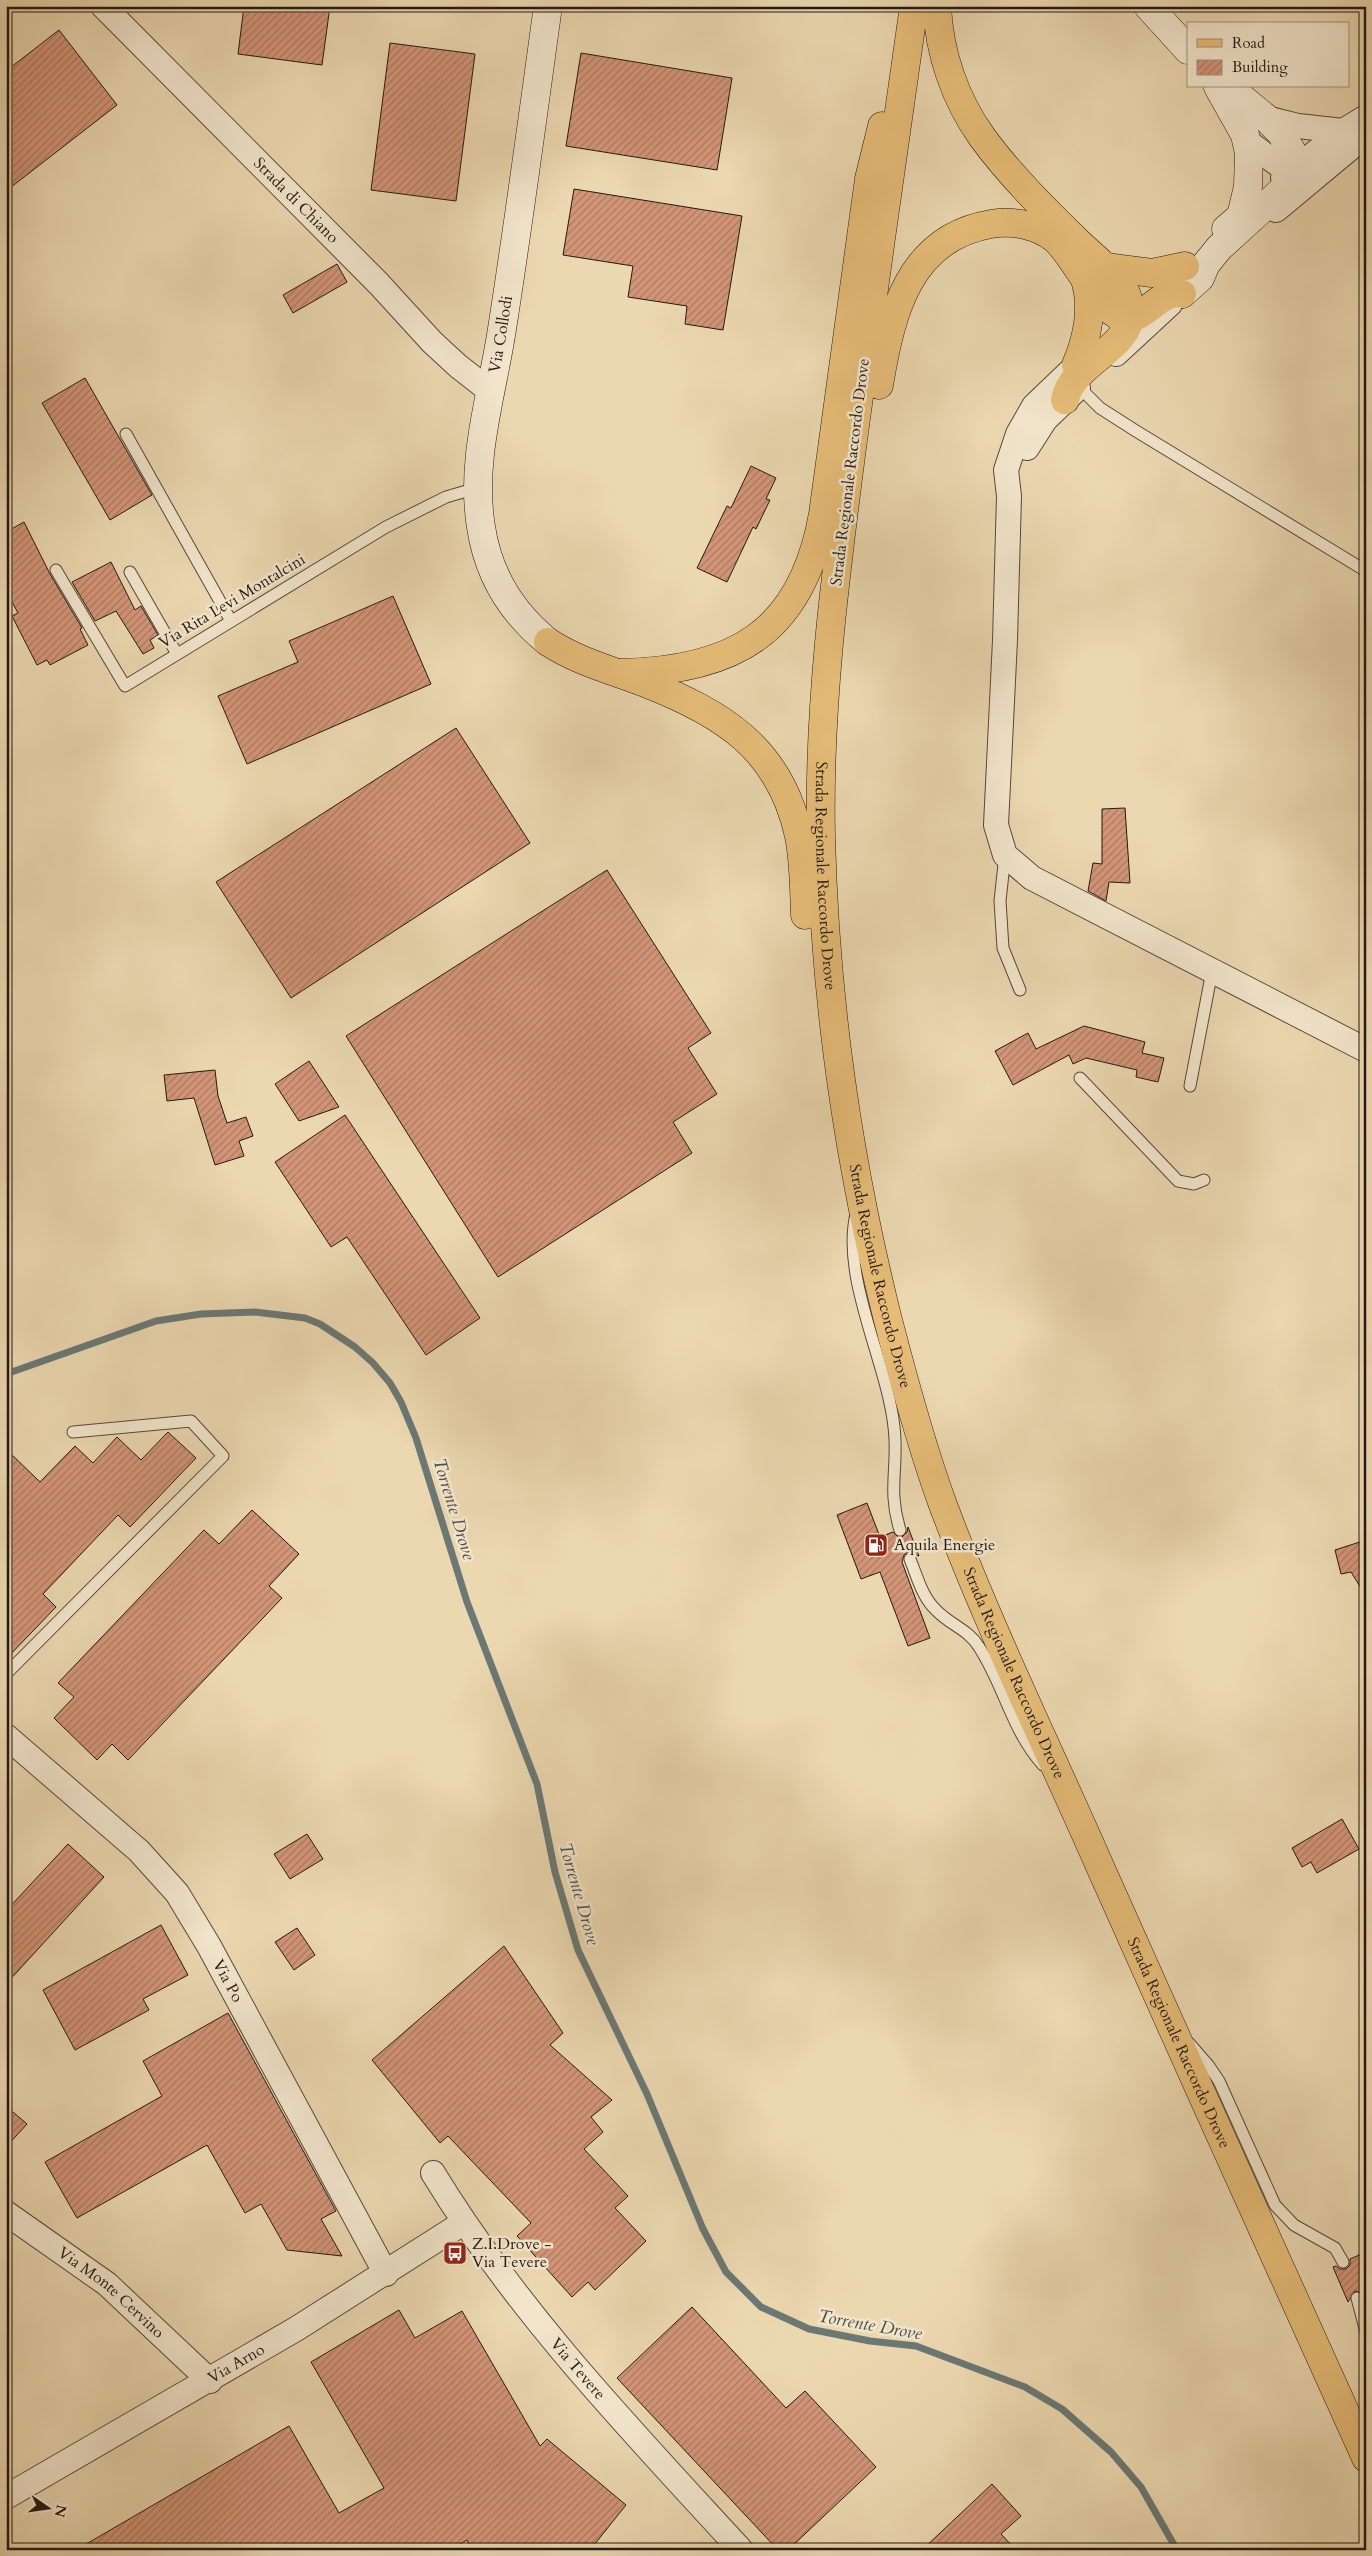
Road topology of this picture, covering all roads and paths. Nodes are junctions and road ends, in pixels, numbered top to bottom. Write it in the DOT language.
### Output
graph roads {
  1 [pos="103,6"];
  2 [pos="548,6"];
  3 [pos="914,6"];
  4 [pos="937,6"];
  5 [pos="1148,6"];
  6 [pos="1187,49"];
  7 [pos="903,78"];
  8 [pos="1218,88"];
  9 [pos="1228,88"];
  10 [pos="1366,117"];
  11 [pos="1266,118"];
  12 [pos="1343,131"];
  13 [pos="1366,135"];
  14 [pos="1248,142"];
  15 [pos="1339,156"];
  16 [pos="1294,169"];
  17 [pos="1241,216"];
  18 [pos="1096,275"];
  19 [pos="1189,279"];
  20 [pos="1130,317"];
  21 [pos="1074,384"];
  22 [pos="490,391"];
  23 [pos="126,434"];
  24 [pos="477,488"];
  25 [pos="1009,496"];
  26 [pos="56,570"];
  27 [pos="1366,571"];
  28 [pos="130,572"];
  29 [pos="231,621"];
  30 [pos="548,642"];
  31 [pos="177,654"];
  32 [pos="619,673"];
  33 [pos="823,734"];
  34 [pos="1005,855"];
  35 [pos="1212,971"];
  36 [pos="1020,990"];
  37 [pos="1366,1050"];
  38 [pos="1080,1078"];
  39 [pos="1190,1086"];
  40 [pos="842,1101"];
  41 [pos="1204,1180"];
  42 [pos="860,1198"];
  43 [pos="73,1432"];
  44 [pos="900,1530"];
  45 [pos="910,1559"];
  46 [pos="6,1674"];
  47 [pos="6,1736"];
  48 [pos="1062,1780"];
  49 [pos="1172,2030"];
  50 [pos="433,2173"];
  51 [pos="6,2213"];
  52 [pos="463,2223"];
  53 [pos="1343,2262"];
  54 [pos="386,2274"];
  55 [pos="1357,2298"];
  56 [pos="1366,2332"];
  57 [pos="210,2381"];
  58 [pos="1366,2458"];
  59 [pos="6,2497"];
  60 [pos="740,2550"];
  1 -- 22 [label="street, Strada di Chiano"];
  2 -- 22 [label="street, Via Collodi"];
  3 -- 7 [label="main road, Strada Regionale Raccordo Drove"];
  4 -- 18 [label="main road"];
  5 -- 6 [label="street"];
  7 -- 32 [label="main road"];
  7 -- 33 [label="main road, Strada Regionale Raccordo Drove"];
  8 -- 14 [label="street"];
  9 -- 11 [label="street"];
  10 -- 12 [label="street"];
  11 -- 12 [label="street"];
  11 -- 16 [label="street"];
  12 -- 16 [label="street"];
  13 -- 15 [label="street"];
  14 -- 16 [label="street"];
  14 -- 17 [label="street"];
  15 -- 16 [label="street"];
  15 -- 19 [label="street"];
  16 -- 17 [label="street"];
  16 -- 19 [label="street"];
  17 -- 19 [label="street"];
  18 -- 19 [label="main road"];
  18 -- 20 [label="main road"];
  18 -- 21 [label="main road"];
  18 -- 33 [label="main road"];
  19 -- 20 [label="main road"];
  19 -- 21 [label="street"];
  20 -- 21 [label="street"];
  20 -- 21 [label="main road"];
  21 -- 25 [label="street"];
  21 -- 25 [label="street"];
  21 -- 27 [label="lane"];
  22 -- 24 [label="street, Via Collodi"];
  23 -- 29 [label="lane"];
  24 -- 29 [label="lane, Via Rita Levi Montalcini"];
  24 -- 30 [label="street, Via Collodi"];
  25 -- 34 [label="street"];
  26 -- 31 [label="lane, Via Rita Levi Montalcini"];
  28 -- 31 [label="lane"];
  29 -- 31 [label="lane, Via Rita Levi Montalcini"];
  30 -- 32 [label="main road"];
  32 -- 40 [label="main road"];
  33 -- 40 [label="main road, Strada Regionale Raccordo Drove"];
  34 -- 35 [label="street"];
  34 -- 36 [label="lane"];
  35 -- 37 [label="street"];
  35 -- 39 [label="lane"];
  38 -- 41 [label="lane"];
  40 -- 42 [label="main road, Strada Regionale Raccordo Drove"];
  42 -- 44 [label="lane"];
  42 -- 48 [label="main road, Strada Regionale Raccordo Drove"];
  43 -- 46 [label="lane"];
  45 -- 48 [label="lane"];
  47 -- 54 [label="street, Via Po"];
  48 -- 49 [label="main road, Strada Regionale Raccordo Drove"];
  49 -- 53 [label="lane"];
  49 -- 58 [label="main road, Strada Regionale Raccordo Drove"];
  50 -- 52 [label="street, Via Tevere"];
  51 -- 57 [label="street, Via Monte Cervino"];
  52 -- 54 [label="street, Via Arno"];
  52 -- 60 [label="street, Via Tevere"];
  54 -- 57 [label="street, Via Arno"];
  55 -- 56 [label="lane"];
  57 -- 59 [label="street, Via Arno"];
}
